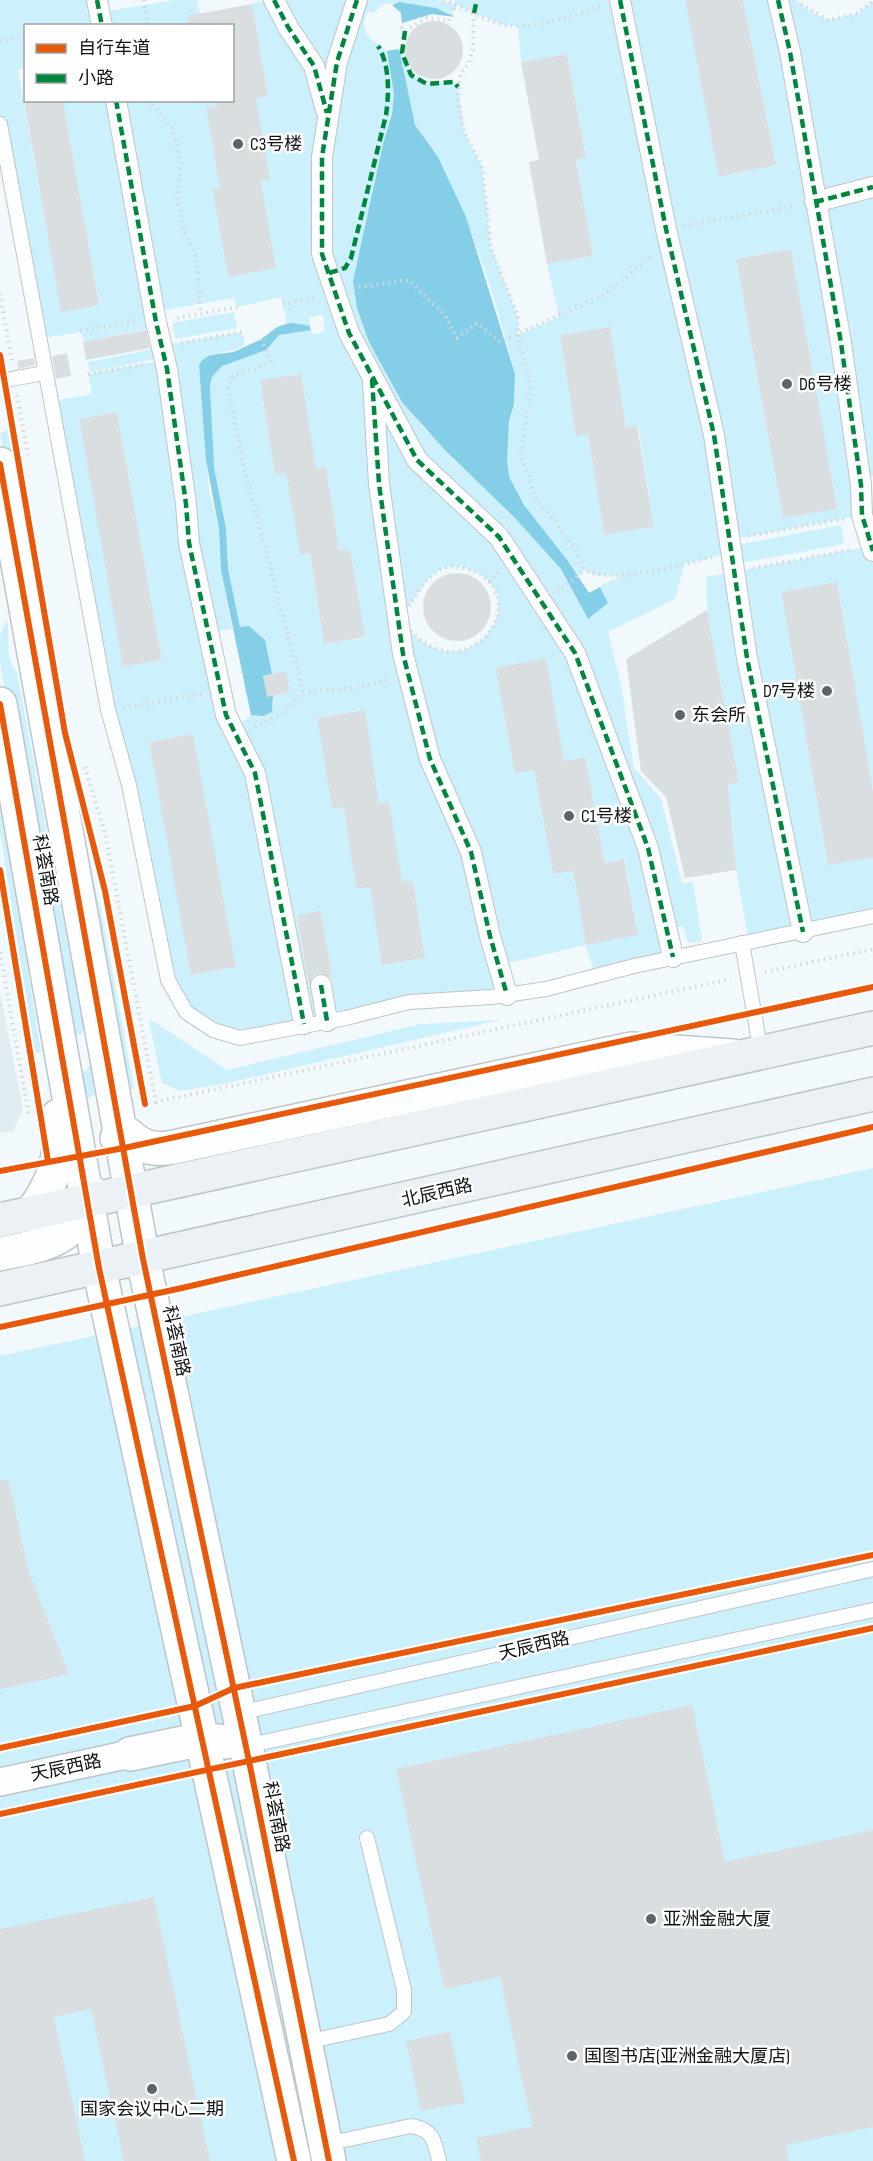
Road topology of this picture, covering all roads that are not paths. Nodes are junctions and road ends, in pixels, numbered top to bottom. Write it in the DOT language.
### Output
graph roads {
  1 [pos="97,0"];
  2 [pos="274,0"];
  3 [pos="357,0"];
  4 [pos="778,0"];
  5 [pos="614,2"];
  6 [pos="102,24"];
  7 [pos="116,102"];
  8 [pos="328,118"];
  9 [pos="0,124"];
  10 [pos="873,187"];
  11 [pos="815,202"];
  12 [pos="44,373"];
  13 [pos="372,376"];
  14 [pos="0,381"];
  15 [pos="14,462"];
  16 [pos="872,548"];
  17 [pos="0,704"];
  18 [pos="22,829"];
  19 [pos="873,916"];
  20 [pos="803,932"];
  21 [pos="742,943"];
  22 [pos="673,957"];
  23 [pos="321,985"];
  24 [pos="507,995"];
  25 [pos="327,1021"];
  26 [pos="304,1024"];
  27 [pos="873,1028"];
  28 [pos="104,1036"];
  29 [pos="60,1044"];
  30 [pos="753,1055"];
  31 [pos="873,1094"];
  32 [pos="120,1128"];
  33 [pos="214,1175"];
  34 [pos="131,1192"];
  35 [pos="87,1202"];
  36 [pos="15,1217"];
  37 [pos="0,1254"];
  38 [pos="143,1259"];
  39 [pos="99,1268"];
  40 [pos="0,1289"];
  41 [pos="107,1309"];
  42 [pos="873,1569"];
  43 [pos="873,1610"];
  44 [pos="239,1713"];
  45 [pos="203,1738"];
  46 [pos="246,1746"];
  47 [pos="130,1754"];
  48 [pos="0,1782"];
  49 [pos="367,1838"];
  50 [pos="306,2042"];
  51 [pos="328,2153"];
  52 [pos="294,2161"];
  53 [pos="439,2161"];
  1 -- 6 [label="street"];
  2 -- 8 [label="street"];
  3 -- 8 [label="street"];
  4 -- 11 [label="street"];
  5 -- 20 [label="street"];
  7 -- 26 [label="street"];
  8 -- 13 [label="street"];
  9 -- 12 [label="lane"];
  10 -- 11 [label="street"];
  11 -- 16 [label="street"];
  12 -- 14 [label="lane"];
  12 -- 26 [label="lane"];
  13 -- 22 [label="street"];
  13 -- 24 [label="street"];
  15 -- 28 [label="street, 科荟南路"];
  17 -- 18 [label="street, 科荟南路"];
  18 -- 29 [label="street, 科荟南路"];
  18 -- 36 [label="street"];
  19 -- 20 [label="lane"];
  20 -- 21 [label="lane"];
  21 -- 22 [label="lane"];
  21 -- 30 [label="lane"];
  22 -- 24 [label="lane"];
  23 -- 25 [label="street"];
  24 -- 25 [label="lane"];
  25 -- 26 [label="lane"];
  27 -- 30 [label="main road"];
  28 -- 29 [label="street"];
  28 -- 32 [label="street, 科荟南路"];
  29 -- 35 [label="street, 科荟南路"];
  30 -- 32 [label="street"];
  30 -- 33 [label="main road"];
  31 -- 38 [label="main road, 北辰西路"];
  32 -- 34 [label="street, 科荟南路"];
  32 -- 37 [label="street"];
  33 -- 34 [label="main road"];
  33 -- 41 [label="street"];
  34 -- 35 [label="main road"];
  34 -- 38 [label="street, 科荟南路"];
  35 -- 36 [label="main road"];
  35 -- 39 [label="street, 科荟南路"];
  38 -- 39 [label="main road, 北辰西路"];
  38 -- 44 [label="street, 科荟南路"];
  39 -- 40 [label="main road, 北辰西路"];
  39 -- 41 [label="street, 科荟南路"];
  41 -- 45 [label="street, 科荟南路"];
  42 -- 44 [label="lane, 天辰西路"];
  43 -- 46 [label="lane, 天辰西路"];
  44 -- 45 [label="street, 天辰西路"];
  44 -- 46 [label="street, 科荟南路"];
  45 -- 46 [label="street, 天辰西路"];
  45 -- 47 [label="street, 天辰西路"];
  45 -- 52 [label="street, 科荟南路"];
  46 -- 50 [label="street, 科荟南路"];
  47 -- 48 [label="street, 天辰西路"];
  49 -- 50 [label="lane"];
  50 -- 51 [label="street, 科荟南路"];
  51 -- 53 [label="lane"];
}
